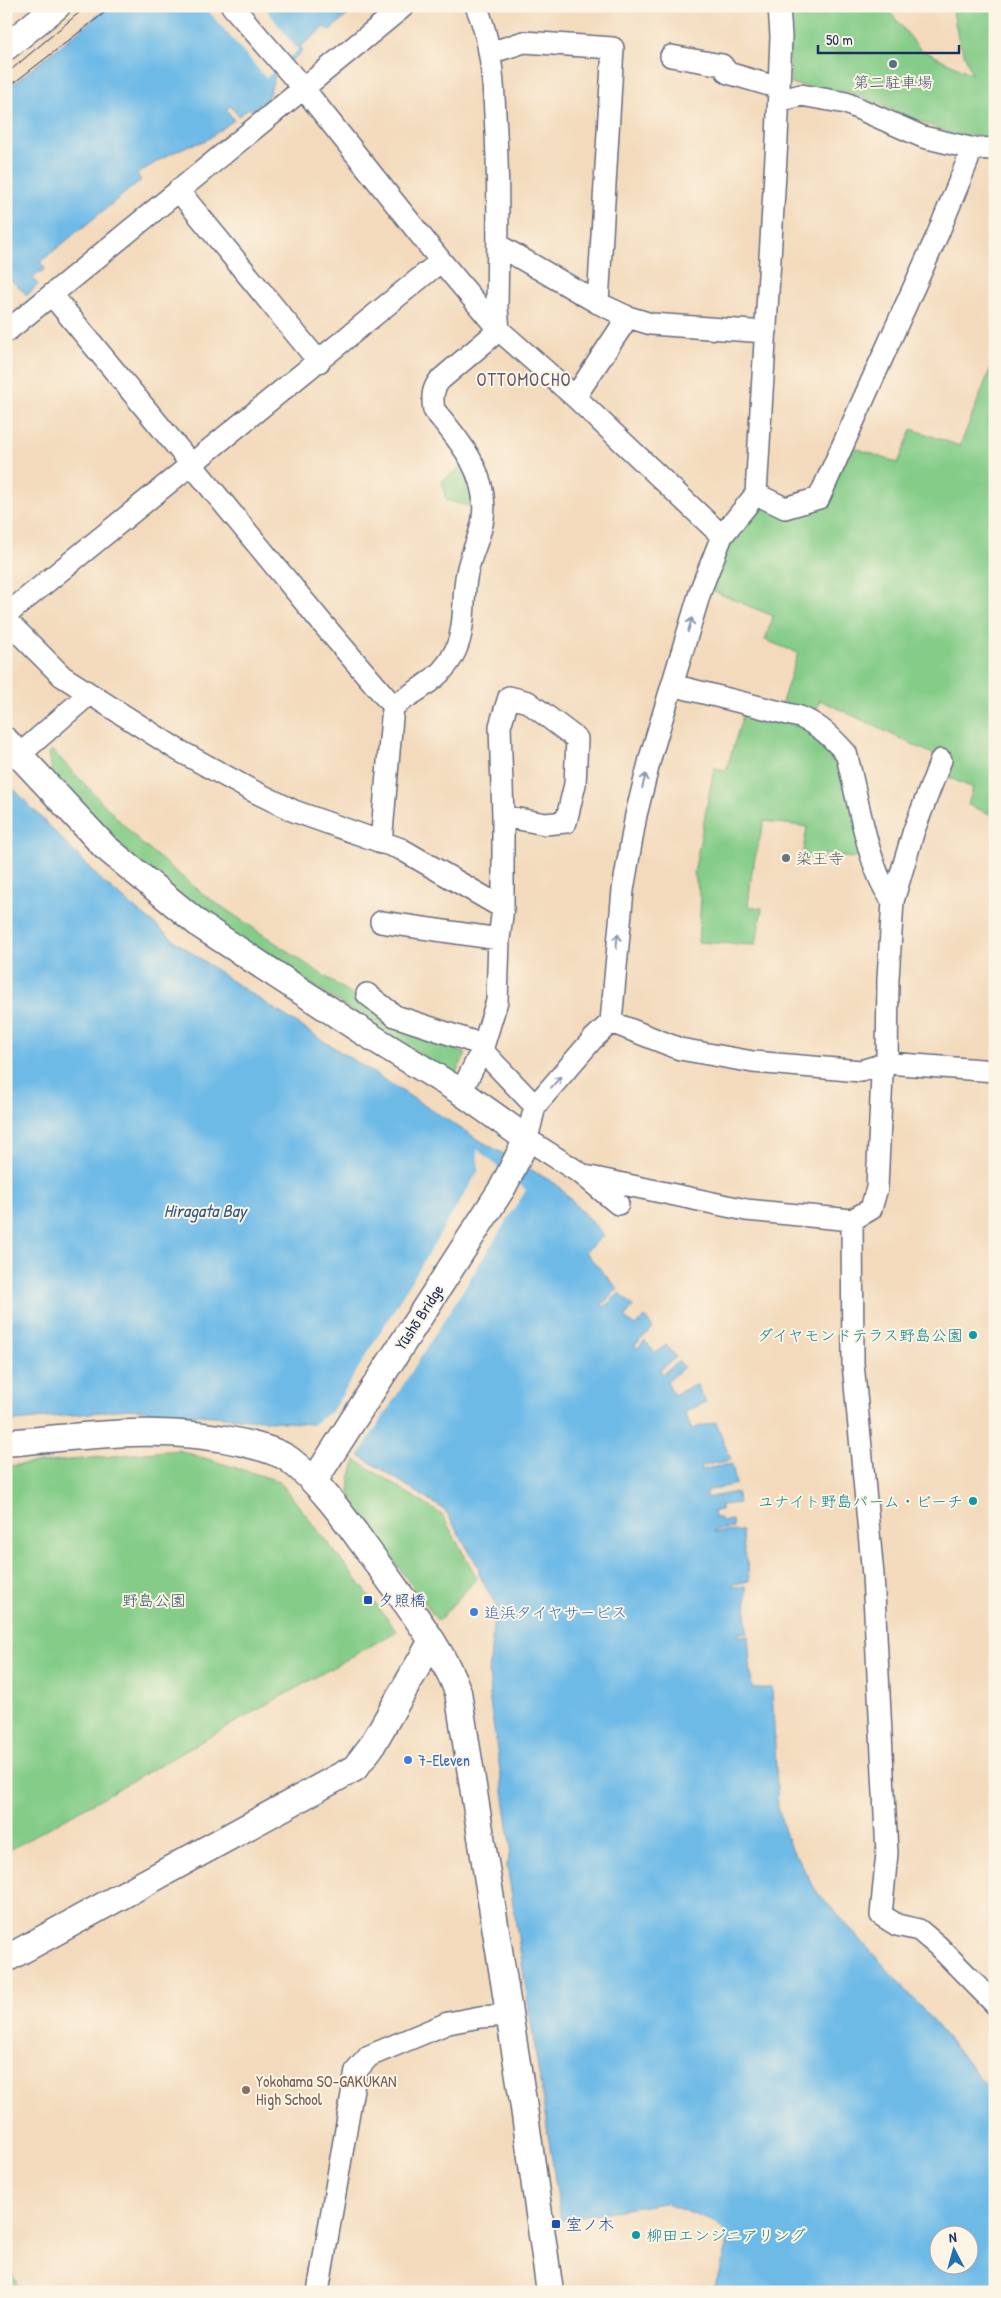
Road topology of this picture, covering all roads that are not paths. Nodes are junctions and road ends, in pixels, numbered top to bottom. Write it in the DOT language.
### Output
graph roads {
  1 [pos="232,6"];
  2 [pos="404,6"];
  3 [pos="476,6"];
  4 [pos="780,6"];
  5 [pos="45,10"];
  6 [pos="6,48"];
  7 [pos="490,53"];
  8 [pos="671,56"];
  9 [pos="304,89"];
  10 [pos="779,94"];
  11 [pos="970,148"];
  12 [pos="995,149"];
  13 [pos="178,190"];
  14 [pos="498,245"];
  15 [pos="441,261"];
  16 [pos="52,295"];
  17 [pos="598,302"];
  18 [pos="628,317"];
  19 [pos="499,330"];
  20 [pos="6,332"];
  21 [pos="766,332"];
  22 [pos="319,362"];
  23 [pos="575,397"];
  24 [pos="192,465"];
  25 [pos="756,494"];
  26 [pos="722,536"];
  27 [pos="6,615"];
  28 [pos="6,620"];
  29 [pos="672,685"];
  30 [pos="89,694"];
  31 [pos="393,706"];
  32 [pos="12,748"];
  33 [pos="940,760"];
  34 [pos="503,816"];
  35 [pos="381,843"];
  36 [pos="893,901"];
  37 [pos="503,908"];
  38 [pos="381,922"];
  39 [pos="499,939"];
  40 [pos="367,994"];
  41 [pos="611,1022"];
  42 [pos="482,1050"];
  43 [pos="883,1064"];
  44 [pos="995,1071"];
  45 [pos="461,1092"];
  46 [pos="535,1106"];
  47 [pos="527,1139"];
  48 [pos="583,1175"];
  49 [pos="618,1204"];
  50 [pos="852,1220"];
  51 [pos="6,1443"];
  52 [pos="314,1481"];
  53 [pos="432,1641"];
  54 [pos="6,1959"];
  55 [pos="995,2004"];
  56 [pos="509,2015"];
  57 [pos="318,2292"];
  58 [pos="550,2292"];
  1 -- 9 [label="street"];
  2 -- 9 [label="street"];
  3 -- 7 [label="street"];
  4 -- 10 [label="street"];
  5 -- 6 [label="street"];
  7 -- 14 [label="street"];
  7 -- 17 [label="street"];
  8 -- 10 [label="street"];
  9 -- 13 [label="street"];
  9 -- 15 [label="street"];
  10 -- 11 [label="street"];
  10 -- 21 [label="street"];
  11 -- 12 [label="street"];
  11 -- 25 [label="street"];
  13 -- 16 [label="street"];
  13 -- 22 [label="street"];
  14 -- 17 [label="street"];
  14 -- 19 [label="street"];
  15 -- 19 [label="street"];
  15 -- 22 [label="street"];
  16 -- 20 [label="street"];
  16 -- 24 [label="street"];
  17 -- 18 [label="street"];
  18 -- 21 [label="street"];
  18 -- 23 [label="street"];
  19 -- 23 [label="street"];
  19 -- 31 [label="street"];
  21 -- 25 [label="street"];
  22 -- 24 [label="street"];
  23 -- 26 [label="street"];
  24 -- 27 [label="street"];
  24 -- 31 [label="street"];
  25 -- 26 [label="street"];
  29 -- 26 [label="street, one-way"];
  28 -- 30 [label="street"];
  29 -- 36 [label="street"];
  41 -- 29 [label="street, one-way"];
  30 -- 32 [label="street"];
  30 -- 35 [label="street"];
  31 -- 35 [label="street"];
  32 -- 45 [label="street"];
  33 -- 36 [label="street"];
  34 -- 34 [label="street"];
  34 -- 37 [label="street"];
  35 -- 37 [label="street"];
  36 -- 43 [label="street"];
  37 -- 39 [label="street"];
  38 -- 39 [label="street"];
  39 -- 42 [label="street"];
  40 -- 42 [label="street"];
  41 -- 43 [label="street"];
  46 -- 41 [label="street, one-way"];
  42 -- 45 [label="street"];
  42 -- 46 [label="street"];
  43 -- 44 [label="street"];
  43 -- 50 [label="street"];
  45 -- 47 [label="street"];
  46 -- 47 [label="street"];
  47 -- 48 [label="street"];
  47 -- 52 [label="street, Yūshō Bridge"];
  48 -- 49 [label="street"];
  48 -- 50 [label="street"];
  50 -- 55 [label="street"];
  51 -- 52 [label="street"];
  52 -- 53 [label="street"];
  53 -- 54 [label="street"];
  53 -- 56 [label="street"];
  56 -- 57 [label="street"];
  56 -- 58 [label="street"];
}
